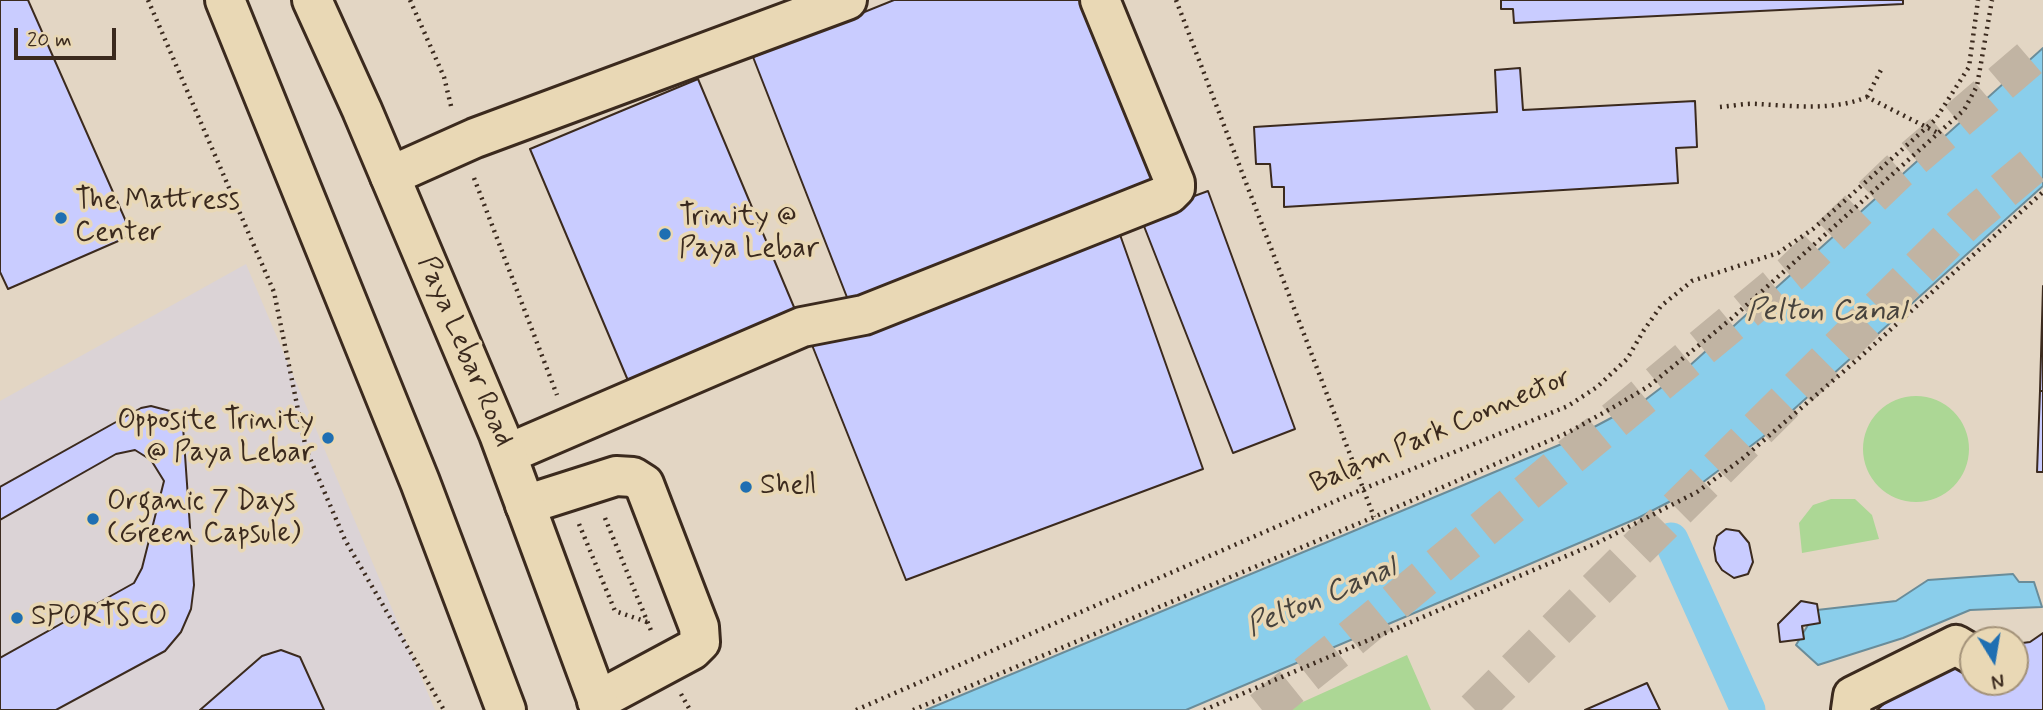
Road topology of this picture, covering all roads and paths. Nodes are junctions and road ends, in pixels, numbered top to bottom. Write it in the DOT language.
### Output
graph roads {
  1 [pos="148,0"];
  2 [pos="225,0"];
  3 [pos="312,0"];
  4 [pos="410,0"];
  5 [pos="847,0"];
  6 [pos="1100,0"];
  7 [pos="1176,0"];
  8 [pos="1978,0"];
  9 [pos="1992,0"];
  10 [pos="1882,68"];
  11 [pos="1867,97"];
  12 [pos="1720,107"];
  13 [pos="1926,127"];
  14 [pos="1938,133"];
  15 [pos="461,145"];
  16 [pos="390,176"];
  17 [pos="2043,192"];
  18 [pos="570,429"];
  19 [pos="507,454"];
  20 [pos="591,484"];
  21 [pos="1363,489"];
  22 [pos="525,505"];
  23 [pos="1374,517"];
  24 [pos="1959,647"];
  25 [pos="599,706"];
  26 [pos="444,710"];
  27 [pos="506,710"];
  28 [pos="856,710"];
  29 [pos="914,710"];
  30 [pos="1204,710"];
  31 [pos="1851,710"];
  1 -- 26 [label="path"];
  2 -- 27 [label="main road"];
  3 -- 16 [label="main road, Paya Lebar Road"];
  4 -- 15 [label="path"];
  5 -- 15 [label="main road"];
  6 -- 18 [label="main road"];
  7 -- 21 [label="path"];
  8 -- 13 [label="path, Balam Park Connector"];
  9 -- 14 [label="path"];
  10 -- 11 [label="path"];
  11 -- 12 [label="path"];
  11 -- 13 [label="path"];
  13 -- 14 [label="path"];
  13 -- 21 [label="path, Balam Park Connector"];
  14 -- 23 [label="path"];
  15 -- 16 [label="main road"];
  15 -- 18 [label="path"];
  16 -- 19 [label="main road, Paya Lebar Road"];
  17 -- 30 [label="path"];
  18 -- 19 [label="main road"];
  19 -- 22 [label="main road, Paya Lebar Road"];
  20 -- 20 [label="path"];
  20 -- 22 [label="main road"];
  20 -- 25 [label="main road"];
  21 -- 23 [label="path"];
  21 -- 28 [label="path, Balam Park Connector"];
  22 -- 25 [label="main road, Paya Lebar Road"];
  23 -- 29 [label="path"];
  24 -- 31 [label="main road"];
}
